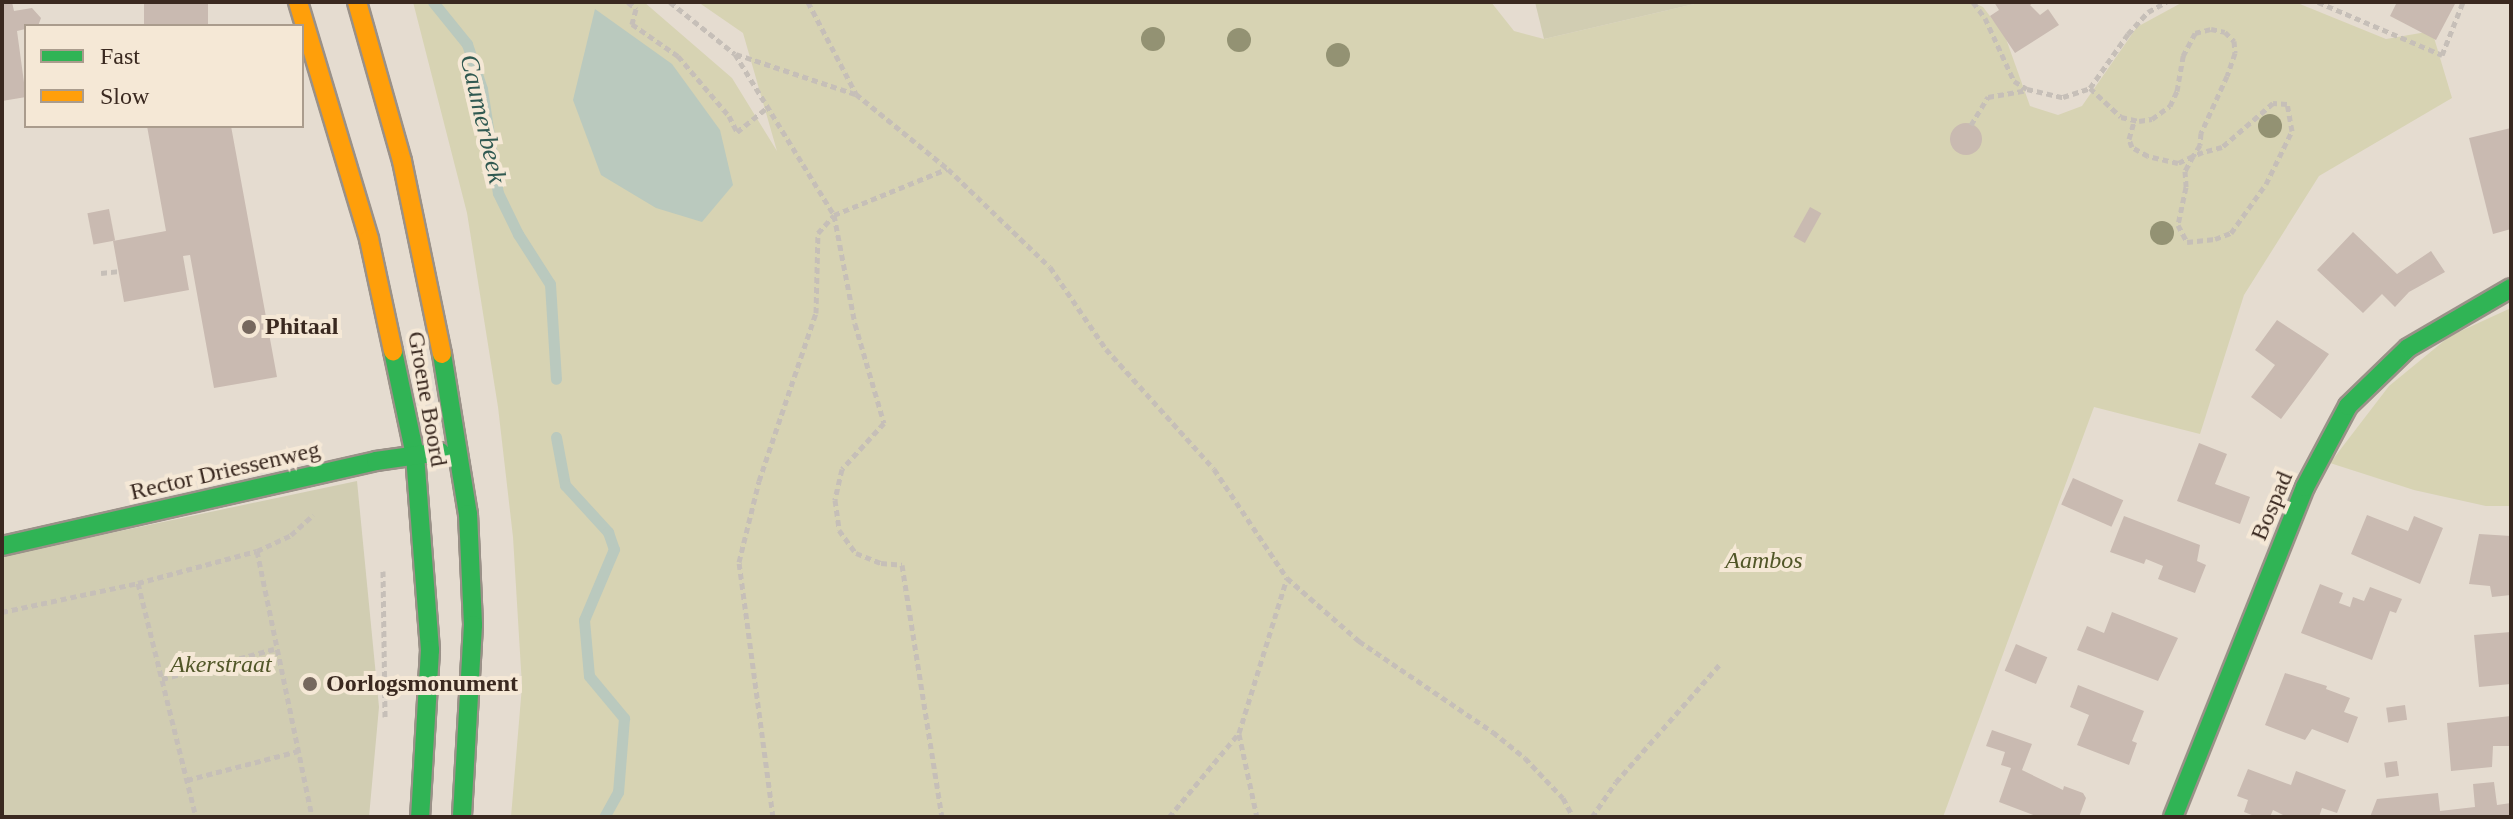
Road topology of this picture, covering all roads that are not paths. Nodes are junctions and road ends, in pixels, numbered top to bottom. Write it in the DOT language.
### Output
graph roads {
  1 [pos="298,2"];
  2 [pos="357,2"];
  3 [pos="2511,288"];
  4 [pos="459,449"];
  5 [pos="415,455"];
  6 [pos="2,546"];
  7 [pos="420,817"];
  8 [pos="462,817"];
  9 [pos="2173,817"];
  1 -- 5 [label="street, Groene Boord"];
  2 -- 4 [label="street, Groene Boord"];
  3 -- 9 [label="street, Bospad"];
  4 -- 5 [label="street, Rector Driessenweg"];
  4 -- 8 [label="street, Groene Boord"];
  5 -- 6 [label="street, Rector Driessenweg"];
  5 -- 7 [label="street, Groene Boord"];
}
